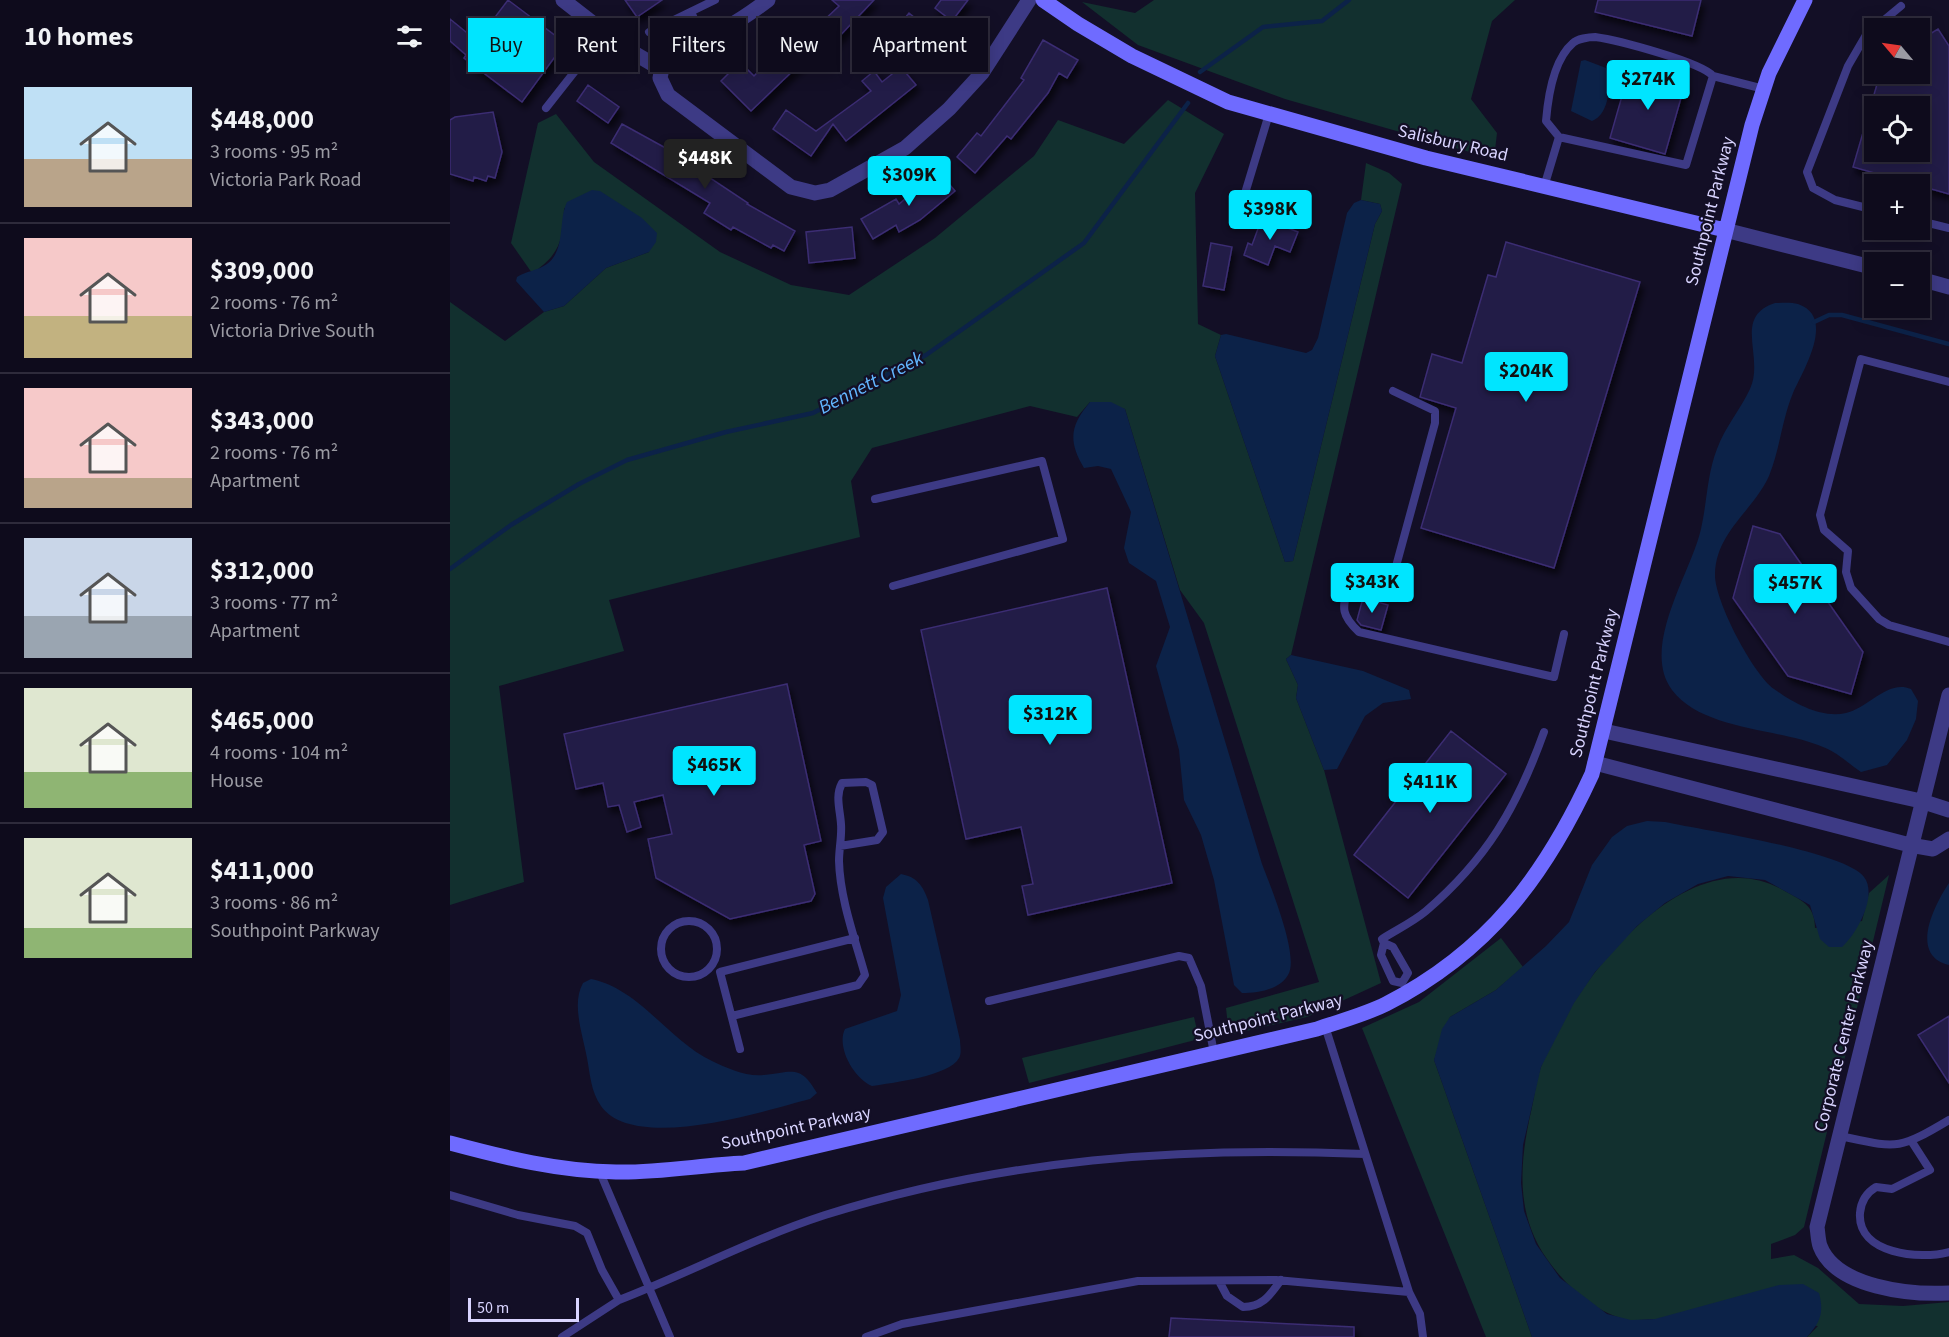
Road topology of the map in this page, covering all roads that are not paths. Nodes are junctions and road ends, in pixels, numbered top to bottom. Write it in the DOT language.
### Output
graph roads {
  1 [pos="563,0"];
  2 [pos="714,0"];
  3 [pos="768,0"];
  4 [pos="1029,0"];
  5 [pos="1043,0"];
  6 [pos="1805,0"];
  7 [pos="1901,6"];
  8 [pos="691,12"];
  9 [pos="586,18"];
  10 [pos="679,18"];
  11 [pos="694,18"];
  12 [pos="741,18"];
  13 [pos="574,72"];
  14 [pos="661,72"];
  15 [pos="1713,76"];
  16 [pos="1764,89"];
  17 [pos="546,108"];
  18 [pos="1269,114"];
  19 [pos="1559,137"];
  20 [pos="1544,187"];
  21 [pos="1864,207"];
  22 [pos="1236,223"];
  23 [pos="1930,223"];
  24 [pos="1949,228"];
  25 [pos="1725,230"];
  26 [pos="1864,265"];
  27 [pos="1930,281"];
  28 [pos="1949,286"];
  29 [pos="1949,382"];
  30 [pos="1394,391"];
  31 [pos="875,499"];
  32 [pos="1349,582"];
  33 [pos="893,586"];
  34 [pos="1389,592"];
  35 [pos="1564,634"];
  36 [pos="1949,642"];
  37 [pos="1949,695"];
  38 [pos="1604,731"];
  39 [pos="1544,732"];
  40 [pos="1595,764"];
  41 [pos="1921,801"];
  42 [pos="1949,810"];
  43 [pos="1949,839"];
  44 [pos="1910,845"];
  45 [pos="840,846"];
  46 [pos="855,938"];
  47 [pos="1384,943"];
  48 [pos="716,969"];
  49 [pos="1404,987"];
  50 [pos="989,1001"];
  51 [pos="732,1016"];
  52 [pos="1325,1026"];
  53 [pos="741,1049"];
  54 [pos="1214,1053"];
  55 [pos="1949,1120"];
  56 [pos="1840,1136"];
  57 [pos="1912,1142"];
  58 [pos="450,1143"];
  59 [pos="1365,1154"];
  60 [pos="599,1170"];
  61 [pos="450,1195"];
  62 [pos="1949,1252"];
  63 [pos="1219,1281"];
  64 [pos="1281,1281"];
  65 [pos="650,1288"];
  66 [pos="1409,1292"];
  67 [pos="1949,1293"];
  68 [pos="619,1300"];
  69 [pos="562,1337"];
  70 [pos="670,1337"];
  71 [pos="866,1337"];
  72 [pos="1423,1337"];
  1 -- 9 [label="street"];
  2 -- 8 [label="lane"];
  3 -- 12 [label="street"];
  4 -- 14 [label="street"];
  5 -- 18 [label="main road, Salisbury Road"];
  6 -- 16 [label="main road, Southpoint Parkway"];
  7 -- 21 [label="lane"];
  8 -- 10 [label="lane"];
  8 -- 11 [label="lane"];
  13 -- 17 [label="lane"];
  15 -- 16 [label="lane"];
  15 -- 19 [label="lane"];
  15 -- 19 [label="lane"];
  16 -- 25 [label="main road, Southpoint Parkway"];
  18 -- 20 [label="main road, Salisbury Road"];
  18 -- 22 [label="lane"];
  19 -- 20 [label="lane"];
  20 -- 25 [label="main road, Salisbury Road"];
  23 -- 24 [label="lane"];
  25 -- 26 [label="street, Salisbury Road"];
  25 -- 38 [label="main road, Southpoint Parkway"];
  27 -- 28 [label="street"];
  29 -- 36 [label="lane"];
  30 -- 34 [label="lane"];
  31 -- 33 [label="lane"];
  32 -- 35 [label="lane"];
  37 -- 41 [label="street, Corporate Center Parkway"];
  38 -- 40 [label="main road, Southpoint Parkway"];
  38 -- 41 [label="street"];
  39 -- 47 [label="lane"];
  40 -- 44 [label="street"];
  40 -- 49 [label="main road, Southpoint Parkway"];
  41 -- 42 [label="street"];
  41 -- 44 [label="street, Corporate Center Parkway"];
  43 -- 44 [label="street"];
  44 -- 56 [label="street, Corporate Center Parkway"];
  45 -- 45 [label="lane"];
  45 -- 46 [label="lane"];
  46 -- 48 [label="lane"];
  46 -- 51 [label="lane"];
  47 -- 49 [label="lane"];
  47 -- 49 [label="lane"];
  48 -- 48 [label="lane"];
  48 -- 51 [label="lane"];
  49 -- 52 [label="main road, Southpoint Parkway"];
  50 -- 54 [label="lane"];
  51 -- 53 [label="lane"];
  52 -- 54 [label="main road, Southpoint Parkway"];
  52 -- 59 [label="lane"];
  54 -- 60 [label="main road, Southpoint Parkway"];
  55 -- 57 [label="lane"];
  56 -- 57 [label="lane"];
  56 -- 67 [label="street, Corporate Center Parkway"];
  57 -- 62 [label="lane"];
  58 -- 60 [label="main road, Southpoint Parkway"];
  59 -- 65 [label="lane"];
  59 -- 66 [label="lane"];
  60 -- 65 [label="lane"];
  61 -- 68 [label="lane"];
  63 -- 64 [label="lane"];
  63 -- 64 [label="lane"];
  63 -- 71 [label="lane"];
  64 -- 66 [label="lane"];
  65 -- 68 [label="lane"];
  65 -- 70 [label="lane"];
  66 -- 72 [label="lane"];
  68 -- 69 [label="lane"];
}
